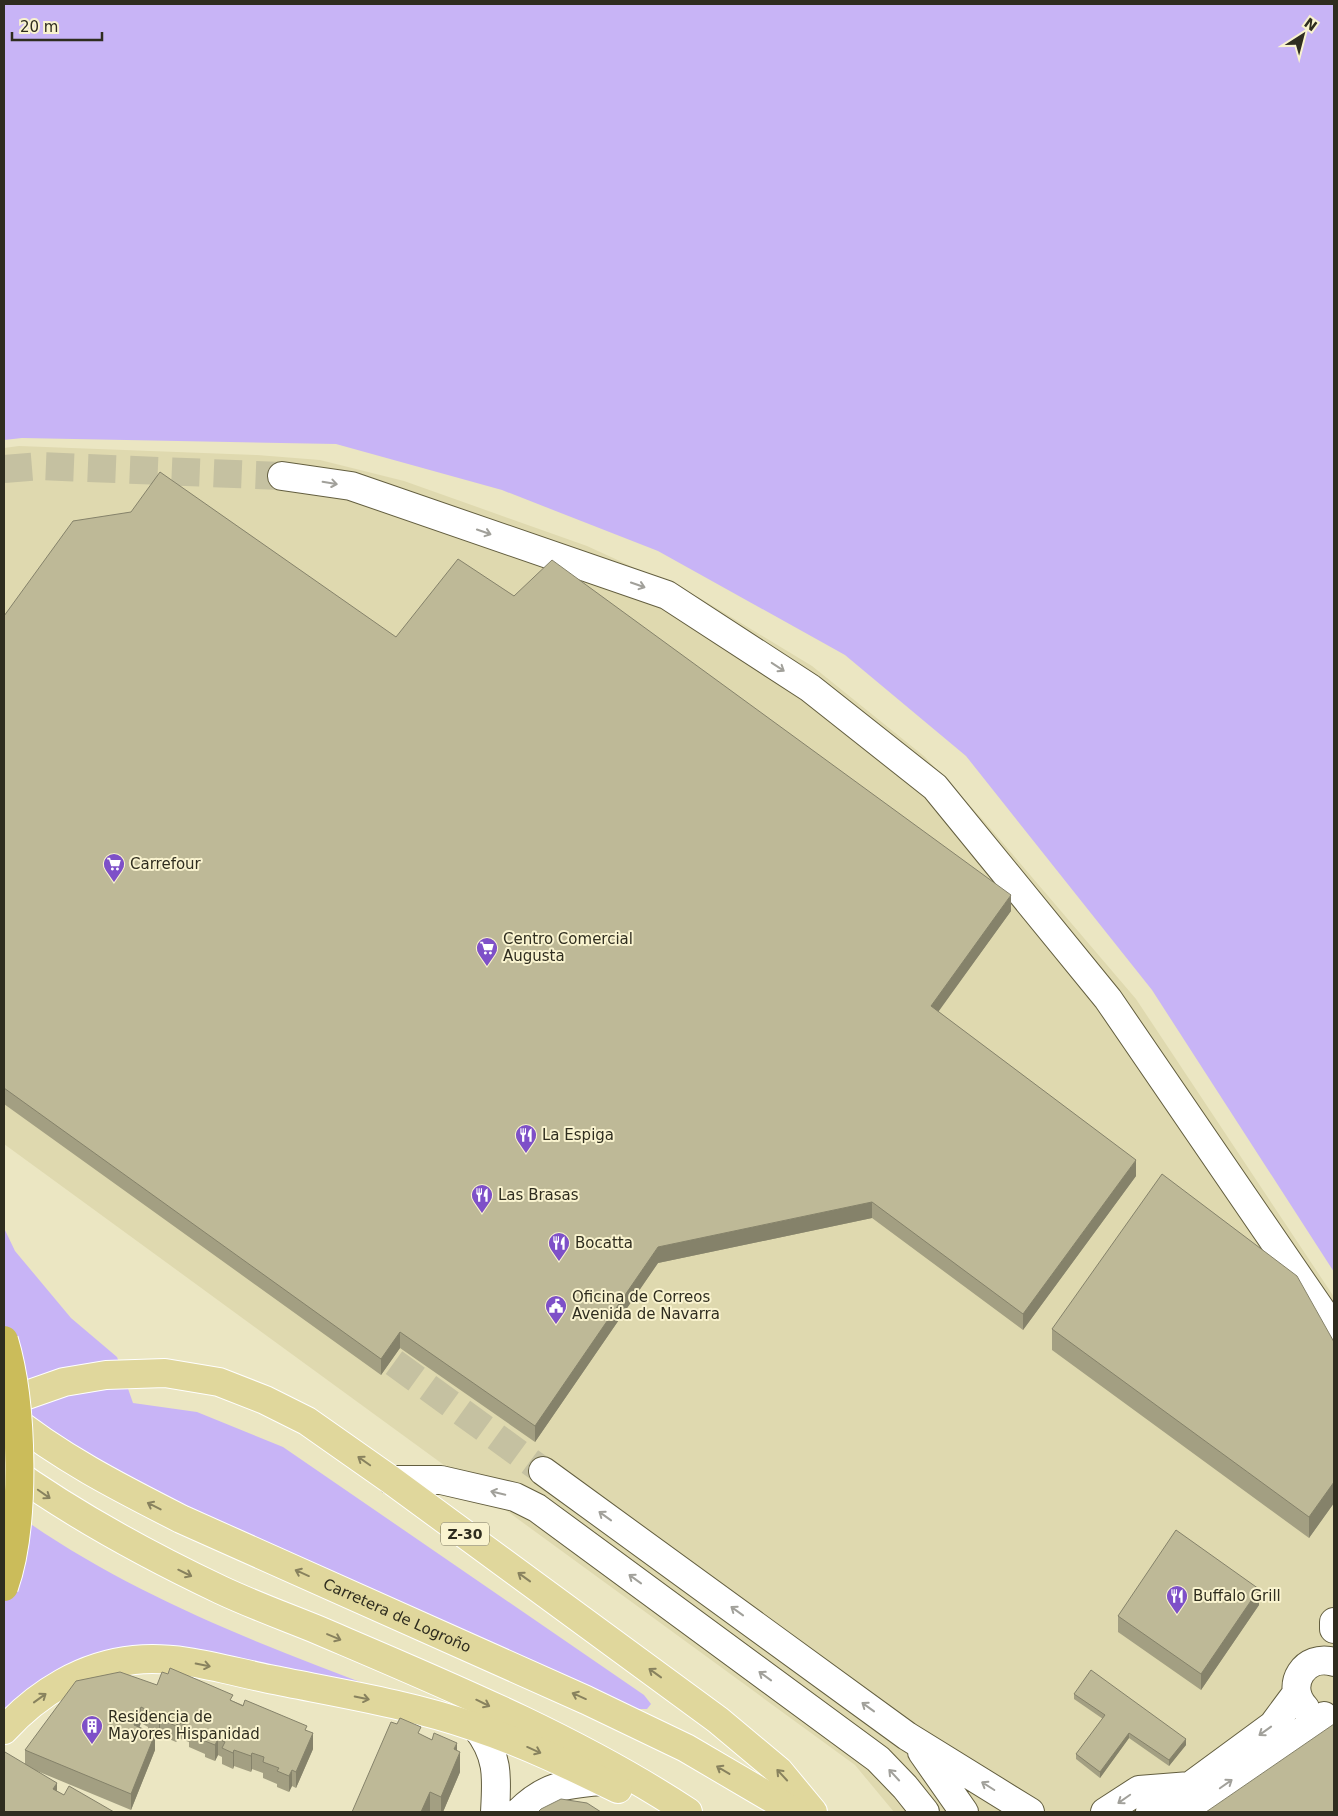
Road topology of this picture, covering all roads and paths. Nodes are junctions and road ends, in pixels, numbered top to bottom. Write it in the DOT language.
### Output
graph roads {
  1 [pos="282,476"];
  2 [pos="1334,1329"];
  3 [pos="4,1340"];
  4 [pos="4,1402"];
  5 [pos="4,1412"];
  6 [pos="4,1465"];
  7 [pos="544,1471"];
  8 [pos="392,1480"];
  9 [pos="4,1587"];
  10 [pos="1334,1622"];
  11 [pos="1334,1629"];
  12 [pos="1331,1659"];
  13 [pos="1296,1694"];
  14 [pos="1329,1715"];
  15 [pos="476,1727"];
  16 [pos="4,1730"];
  17 [pos="907,1736"];
  18 [pos="602,1781"];
  19 [pos="1190,1786"];
  20 [pos="495,1812"];
  21 [pos="519,1812"];
  22 [pos="666,1812"];
  23 [pos="688,1812"];
  24 [pos="796,1812"];
  25 [pos="813,1812"];
  26 [pos="925,1812"];
  27 [pos="964,1812"];
  28 [pos="1030,1812"];
  29 [pos="1105,1812"];
  30 [pos="1150,1812"];
  31 [pos="1186,1812"];
  1 -- 2 [label="street, one-way"];
  3 -- 9 [label="highway, bridge"];
  8 -- 4 [label="main road, Z-30, one-way"];
  24 -- 5 [label="main road, Carretera de Logroño, one-way"];
  6 -- 23 [label="main road, one-way"];
  17 -- 7 [label="street, one-way"];
  25 -- 8 [label="main road, Z-30, one-way"];
  26 -- 8 [label="street, one-way"];
  10 -- 11 [label="street"];
  12 -- 13 [label="street"];
  13 -- 14 [label="street"];
  13 -- 19 [label="street, one-way"];
  31 -- 14 [label="street, one-way"];
  16 -- 15 [label="main road, one-way"];
  15 -- 18 [label="main road, one-way"];
  15 -- 20 [label="street"];
  17 -- 27 [label="street"];
  28 -- 17 [label="street, one-way"];
  18 -- 21 [label="street"];
  18 -- 22 [label="main road"];
  19 -- 29 [label="street, one-way"];
  19 -- 30 [label="street"];
}
